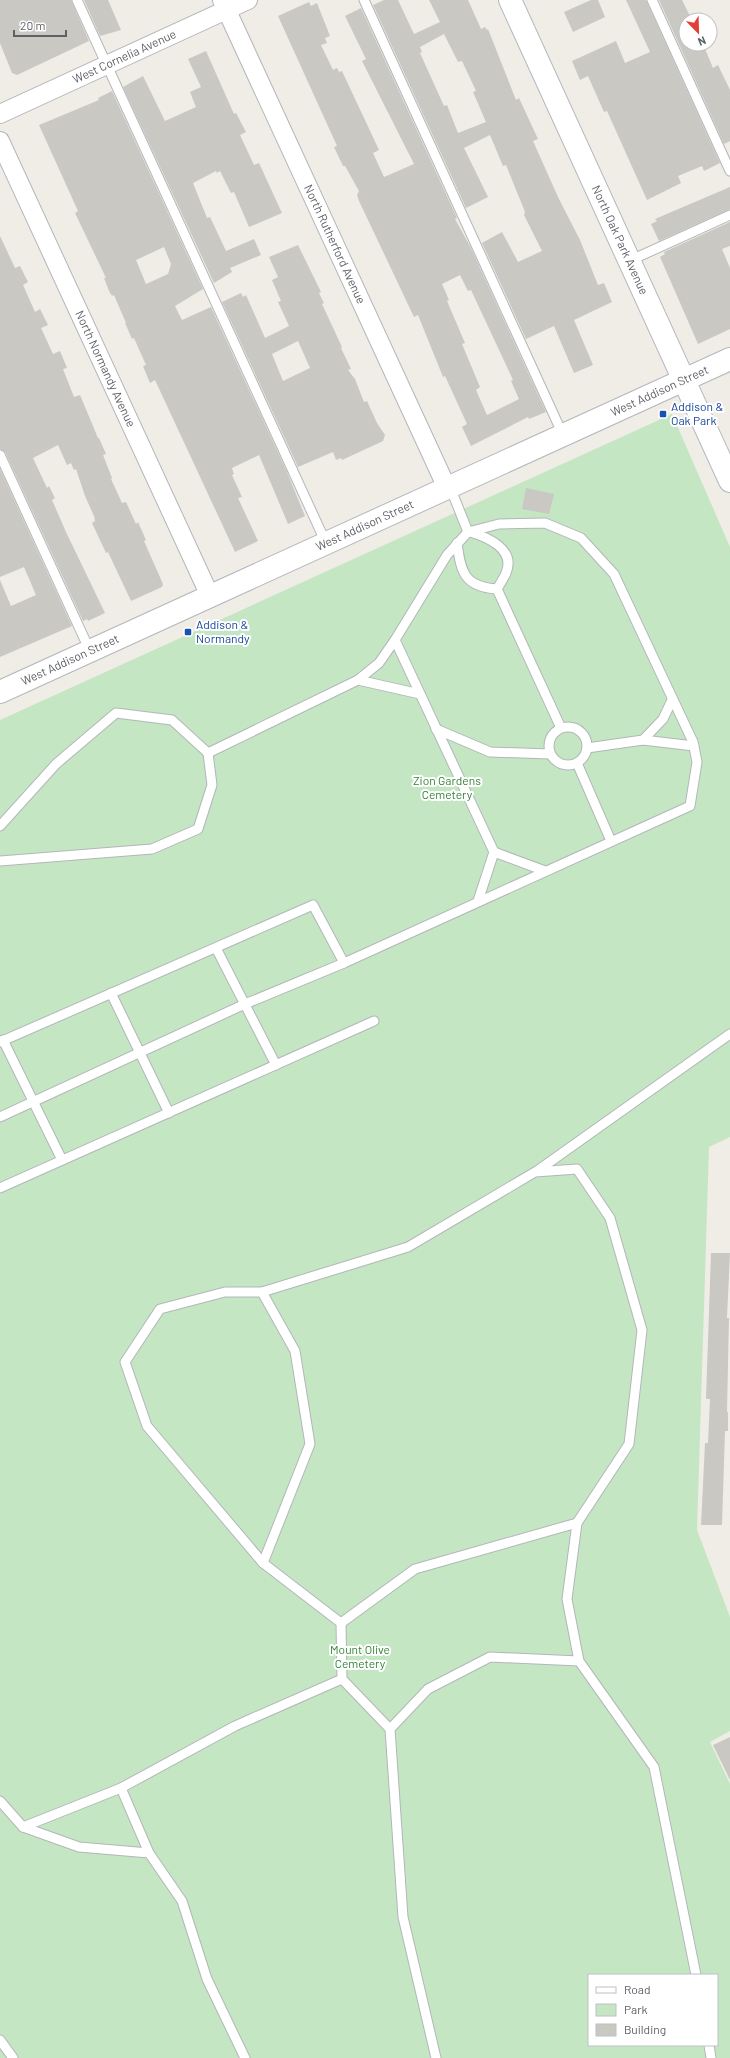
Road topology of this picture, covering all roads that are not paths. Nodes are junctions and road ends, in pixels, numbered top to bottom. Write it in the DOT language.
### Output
graph roads {
  1 [pos="77,0"];
  2 [pos="248,0"];
  3 [pos="364,0"];
  4 [pos="510,0"];
  5 [pos="652,0"];
  6 [pos="224,5"];
  7 [pos="107,65"];
  8 [pos="0,114"];
  9 [pos="0,141"];
  10 [pos="730,171"];
  11 [pos="730,215"];
  12 [pos="629,261"];
  13 [pos="730,359"];
  14 [pos="684,380"];
  15 [pos="563,435"];
  16 [pos="0,455"];
  17 [pos="730,481"];
  18 [pos="448,487"];
  19 [pos="468,532"];
  20 [pos="326,543"];
  21 [pos="457,543"];
  22 [pos="497,589"];
  23 [pos="210,596"];
  24 [pos="395,640"];
  25 [pos="90,651"];
  26 [pos="358,680"];
  27 [pos="0,692"];
  28 [pos="420,694"];
  29 [pos="672,700"];
  30 [pos="562,728"];
  31 [pos="436,729"];
  32 [pos="643,740"];
  33 [pos="694,746"];
  34 [pos="587,748"];
  35 [pos="208,753"];
  36 [pos="550,754"];
  37 [pos="577,763"];
  38 [pos="0,826"];
  39 [pos="611,841"];
  40 [pos="494,852"];
  41 [pos="0,861"];
  42 [pos="545,871"];
  43 [pos="478,901"];
  44 [pos="216,948"];
  45 [pos="344,963"];
  46 [pos="111,994"];
  47 [pos="245,1004"];
  48 [pos="374,1021"];
  49 [pos="730,1034"];
  50 [pos="2,1041"];
  51 [pos="141,1052"];
  52 [pos="276,1065"];
  53 [pos="32,1102"];
  54 [pos="169,1113"];
  55 [pos="0,1117"];
  56 [pos="62,1160"];
  57 [pos="535,1172"];
  58 [pos="0,1188"];
  59 [pos="262,1292"];
  60 [pos="577,1523"];
  61 [pos="263,1563"];
  62 [pos="341,1623"];
  63 [pos="579,1661"];
  64 [pos="342,1679"];
  65 [pos="390,1729"];
  66 [pos="121,1788"];
  67 [pos="0,1801"];
  68 [pos="23,1827"];
  69 [pos="149,1853"];
  70 [pos="696,1974"];
  71 [pos="0,2040"];
  72 [pos="709,2046"];
  73 [pos="13,2058"];
  74 [pos="245,2058"];
  75 [pos="436,2058"];
  76 [pos="711,2058"];
  1 -- 7 [label="lane"];
  2 -- 6 [label="street, West Cornelia Avenue"];
  3 -- 15 [label="lane"];
  4 -- 12 [label="street, North Oak Park Avenue"];
  5 -- 10 [label="lane"];
  6 -- 7 [label="street, West Cornelia Avenue"];
  6 -- 18 [label="street, North Rutherford Avenue"];
  7 -- 8 [label="street, West Cornelia Avenue"];
  7 -- 20 [label="lane"];
  9 -- 23 [label="street, North Normandy Avenue"];
  11 -- 12 [label="lane"];
  12 -- 14 [label="street, North Oak Park Avenue"];
  13 -- 14 [label="street, West Addison Street"];
  14 -- 15 [label="street, West Addison Street"];
  14 -- 17 [label="street, North Oak Park Avenue"];
  15 -- 18 [label="street, West Addison Street"];
  16 -- 25 [label="lane"];
  18 -- 19 [label="lane"];
  18 -- 20 [label="street, West Addison Street"];
  19 -- 21 [label="lane"];
  19 -- 22 [label="lane"];
  19 -- 29 [label="lane"];
  20 -- 23 [label="street, West Addison Street"];
  21 -- 22 [label="lane"];
  21 -- 24 [label="lane"];
  22 -- 30 [label="lane"];
  23 -- 25 [label="street, West Addison Street"];
  24 -- 26 [label="lane"];
  24 -- 28 [label="lane"];
  25 -- 27 [label="street, West Addison Street"];
  26 -- 28 [label="lane"];
  26 -- 35 [label="lane"];
  28 -- 31 [label="lane"];
  29 -- 32 [label="lane"];
  29 -- 33 [label="lane"];
  30 -- 34 [label="lane"];
  30 -- 36 [label="lane"];
  31 -- 36 [label="lane"];
  31 -- 40 [label="lane"];
  32 -- 33 [label="lane"];
  32 -- 34 [label="lane"];
  33 -- 39 [label="lane"];
  34 -- 37 [label="lane"];
  35 -- 38 [label="lane"];
  35 -- 41 [label="lane"];
  36 -- 37 [label="lane"];
  37 -- 39 [label="lane"];
  39 -- 42 [label="lane"];
  40 -- 42 [label="lane"];
  40 -- 43 [label="lane"];
  42 -- 43 [label="lane"];
  43 -- 45 [label="lane"];
  44 -- 45 [label="lane"];
  44 -- 46 [label="lane"];
  44 -- 47 [label="lane"];
  45 -- 47 [label="lane"];
  46 -- 50 [label="lane"];
  46 -- 51 [label="lane"];
  47 -- 51 [label="lane"];
  47 -- 52 [label="lane"];
  48 -- 52 [label="lane"];
  49 -- 57 [label="lane"];
  50 -- 53 [label="lane"];
  51 -- 53 [label="lane"];
  51 -- 54 [label="lane"];
  52 -- 54 [label="lane"];
  53 -- 55 [label="lane"];
  53 -- 56 [label="lane"];
  54 -- 56 [label="lane"];
  56 -- 58 [label="lane"];
  57 -- 59 [label="lane"];
  57 -- 60 [label="lane"];
  59 -- 61 [label="lane"];
  59 -- 61 [label="lane"];
  60 -- 62 [label="lane"];
  60 -- 63 [label="lane"];
  61 -- 62 [label="lane"];
  62 -- 64 [label="lane"];
  63 -- 65 [label="lane"];
  63 -- 70 [label="lane"];
  64 -- 65 [label="lane"];
  64 -- 66 [label="lane"];
  65 -- 75 [label="lane"];
  66 -- 68 [label="lane"];
  66 -- 69 [label="lane"];
  67 -- 68 [label="lane"];
  68 -- 69 [label="lane"];
  69 -- 74 [label="lane"];
  71 -- 73 [label="lane"];
  72 -- 76 [label="lane"];
}
